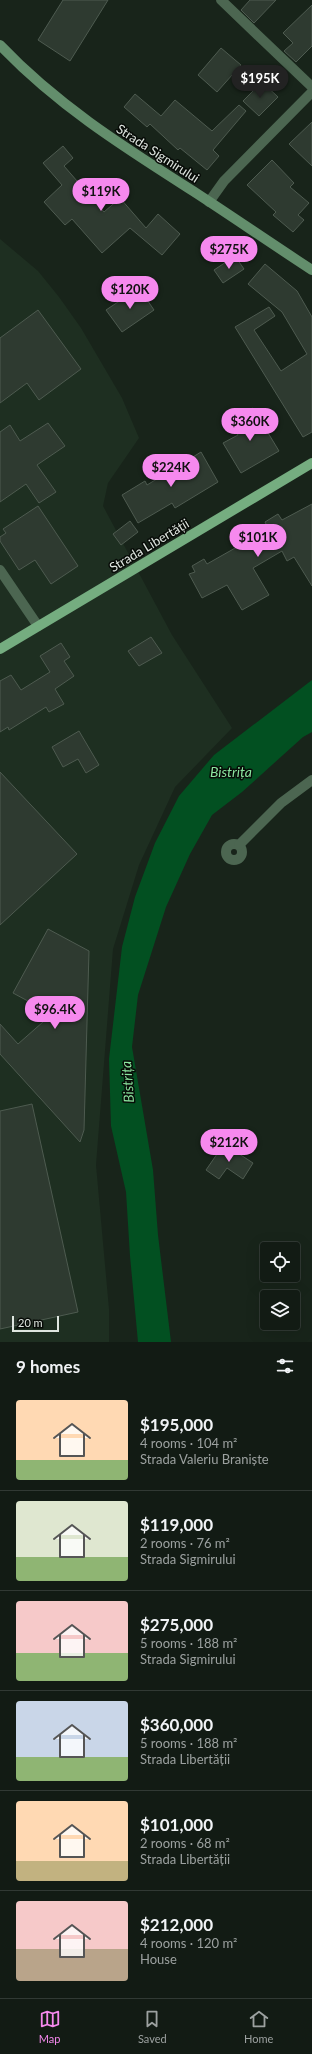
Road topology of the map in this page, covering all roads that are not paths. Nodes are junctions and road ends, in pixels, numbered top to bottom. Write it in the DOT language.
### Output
graph roads {
  1 [pos="221,0"];
  2 [pos="0,44"];
  3 [pos="312,87"];
  4 [pos="312,92"];
  5 [pos="209,202"];
  6 [pos="312,270"];
  7 [pos="312,463"];
  8 [pos="0,570"];
  9 [pos="38,626"];
  10 [pos="0,649"];
  11 [pos="312,780"];
  12 [pos="239,846"];
  1 -- 3 [label="street"];
  2 -- 5 [label="main road, Strada Sigmirului"];
  4 -- 5 [label="street"];
  5 -- 6 [label="main road, Strada Sigmirului"];
  7 -- 9 [label="main road, Strada Libertății"];
  8 -- 9 [label="street"];
  9 -- 10 [label="main road, Strada Libertății"];
  11 -- 12 [label="street"];
}
